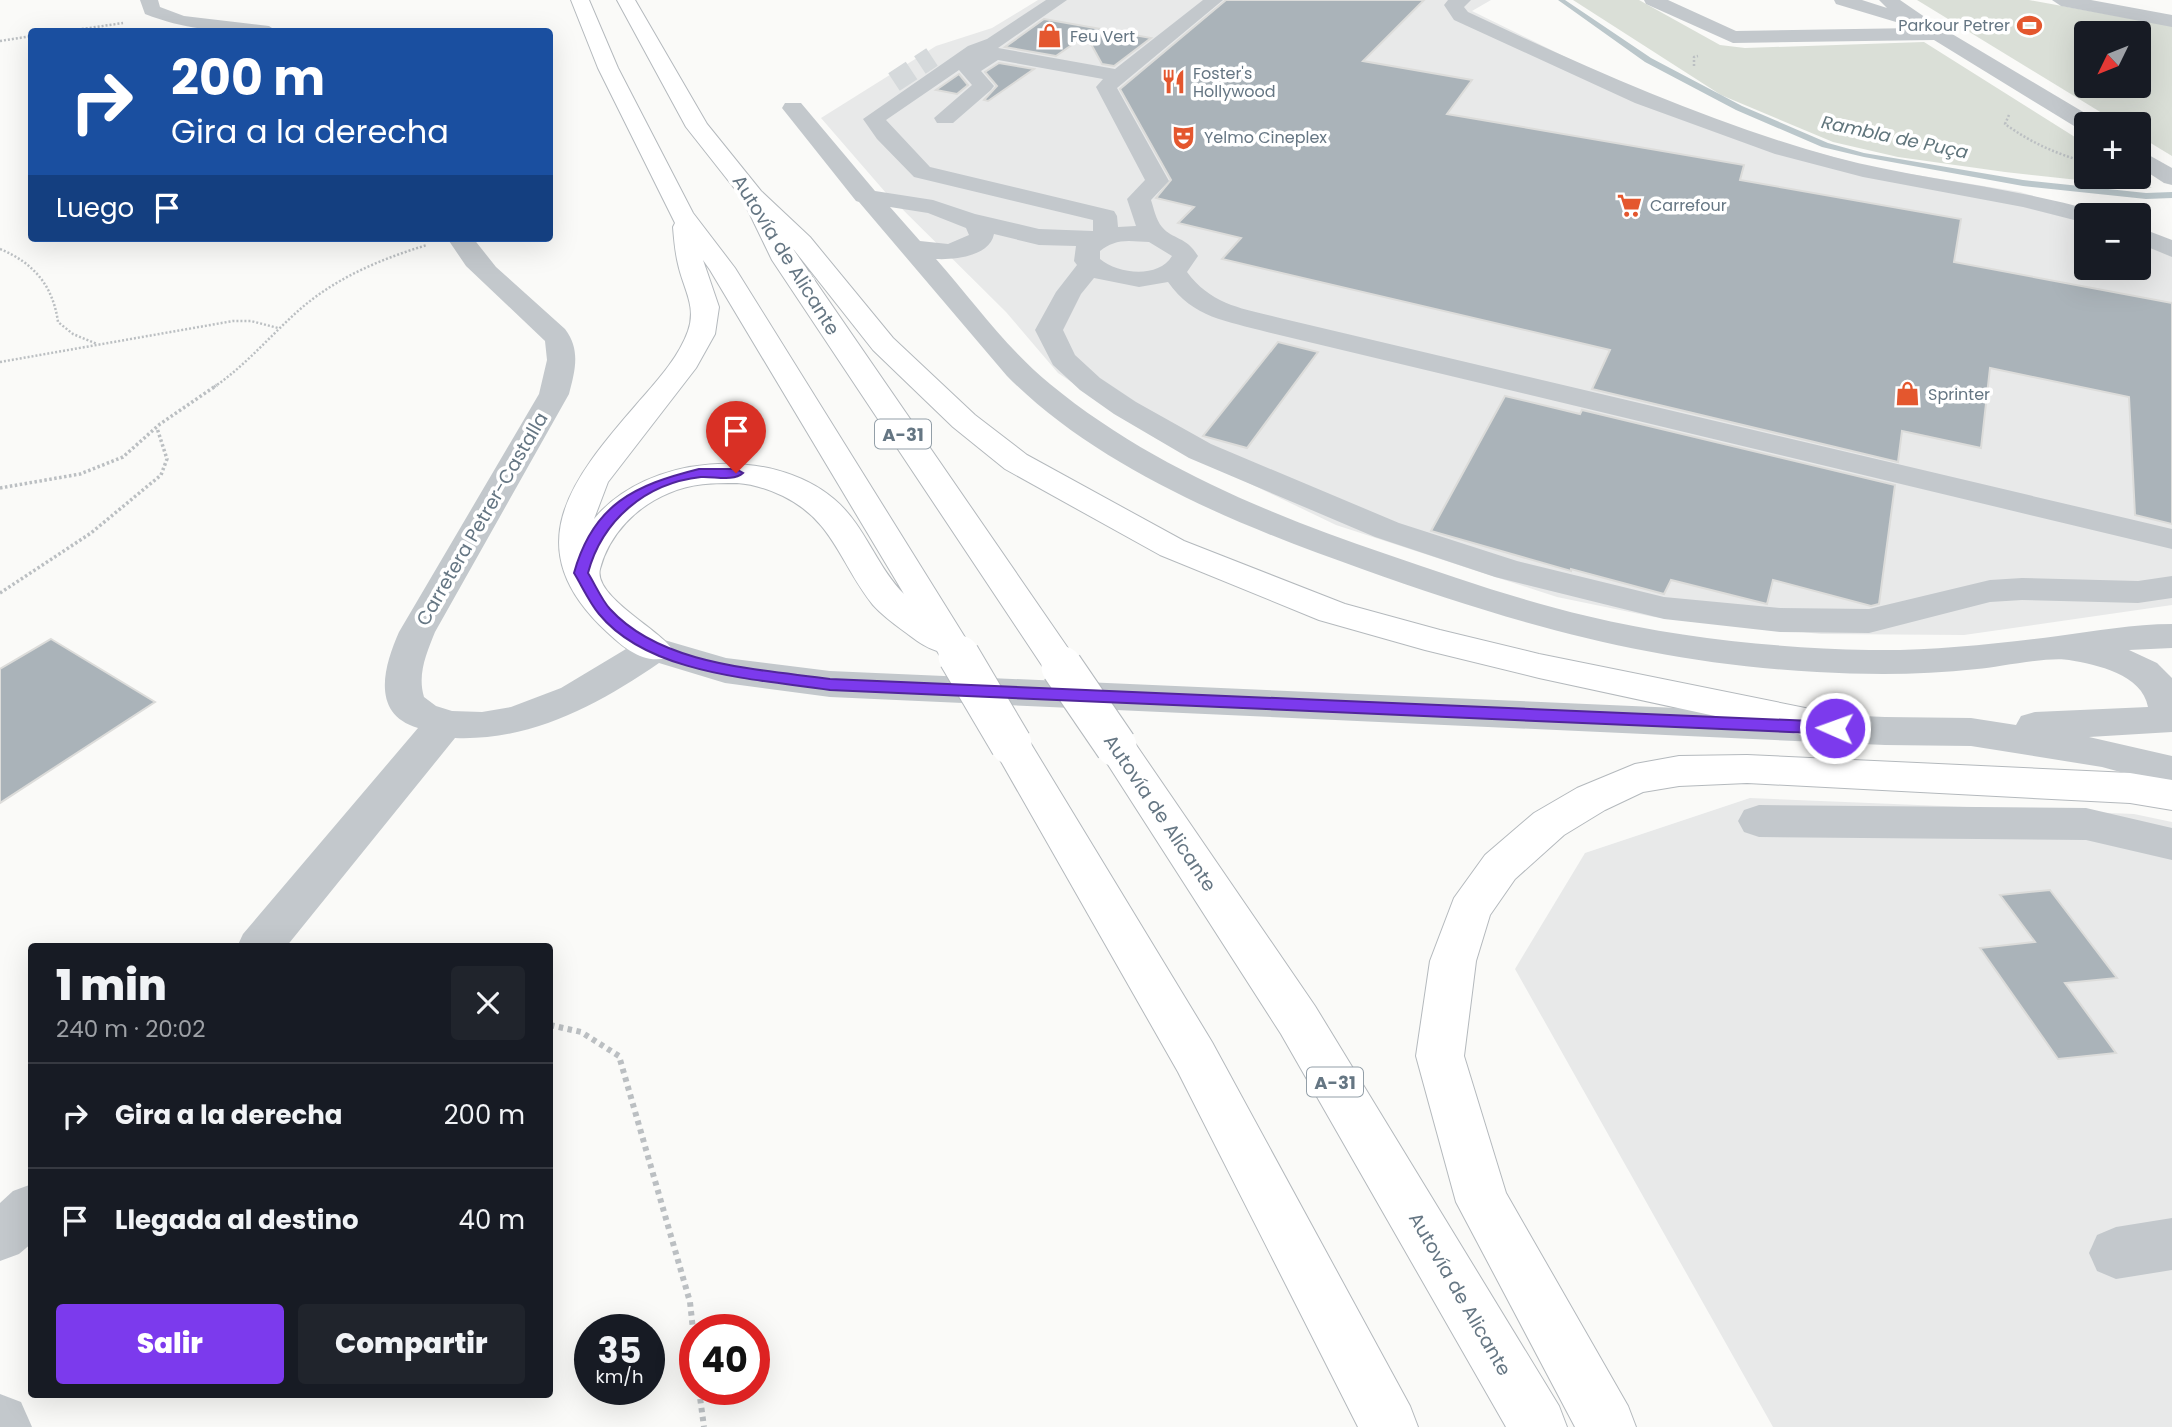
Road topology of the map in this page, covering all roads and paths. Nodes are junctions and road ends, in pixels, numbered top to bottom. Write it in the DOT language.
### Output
graph roads {
  1 [pos="149,0"];
  2 [pos="580,0"];
  3 [pos="626,0"];
  4 [pos="1058,0"];
  5 [pos="1214,0"];
  6 [pos="1653,0"];
  7 [pos="1843,0"];
  8 [pos="1888,0"];
  9 [pos="2061,0"];
  10 [pos="1458,2"];
  11 [pos="165,15"];
  12 [pos="2172,21"];
  13 [pos="86,28"];
  14 [pos="237,28"];
  15 [pos="1931,30"];
  16 [pos="28,37"];
  17 [pos="0,41"];
  18 [pos="987,49"];
  19 [pos="937,65"];
  20 [pos="1118,76"];
  21 [pos="894,82"];
  22 [pos="969,96"];
  23 [pos="793,108"];
  24 [pos="2013,112"];
  25 [pos="2074,116"];
  26 [pos="945,118"];
  27 [pos="874,119"];
  28 [pos="2074,159"];
  29 [pos="2151,164"];
  30 [pos="2172,178"];
  31 [pos="753,196"];
  32 [pos="864,196"];
  33 [pos="1141,208"];
  34 [pos="2074,213"];
  35 [pos="682,215"];
  36 [pos="1156,235"];
  37 [pos="2151,237"];
  38 [pos="2151,240"];
  39 [pos="441,242"];
  40 [pos="450,242"];
  41 [pos="2172,242"];
  42 [pos="908,243"];
  43 [pos="1098,244"];
  44 [pos="0,249"];
  45 [pos="2172,249"];
  46 [pos="972,261"];
  47 [pos="1173,271"];
  48 [pos="278,328"];
  49 [pos="97,344"];
  50 [pos="0,362"];
  51 [pos="157,428"];
  52 [pos="0,488"];
  53 [pos="2172,539"];
  54 [pos="581,573"];
  55 [pos="2172,587"];
  56 [pos="0,593"];
  57 [pos="2172,625"];
  58 [pos="2172,636"];
  59 [pos="2116,645"];
  60 [pos="654,649"];
  61 [pos="958,655"];
  62 [pos="2172,658"];
  63 [pos="2167,719"];
  64 [pos="446,723"];
  65 [pos="1835,728"];
  66 [pos="1971,732"];
  67 [pos="2172,771"];
  68 [pos="2172,795"];
  69 [pos="1759,821"];
  70 [pos="2172,844"];
  71 [pos="262,943"];
  72 [pos="553,1026"];
  73 [pos="28,1212"];
  74 [pos="0,1236"];
  75 [pos="2172,1244"];
  76 [pos="2116,1253"];
  77 [pos="691,1314"];
  78 [pos="701,1405"];
  79 [pos="0,1423"];
  80 [pos="3,1427"];
  81 [pos="704,1427"];
  82 [pos="1389,1427"];
  83 [pos="1538,1427"];
  84 [pos="1607,1427"];
  1 -- 11 [label="street"];
  2 -- 35 [label="highway"];
  3 -- 31 [label="highway, Autovía de Alicante / A-31"];
  4 -- 18 [label="street"];
  5 -- 20 [label="street"];
  6 -- 15 [label="street"];
  7 -- 15 [label="street"];
  8 -- 15 [label="street"];
  9 -- 12 [label="street"];
  10 -- 34 [label="street"];
  11 -- 13 [label="path"];
  11 -- 14 [label="street"];
  15 -- 25 [label="street"];
  16 -- 17 [label="path"];
  18 -- 19 [label="street"];
  18 -- 20 [label="street"];
  18 -- 22 [label="street"];
  19 -- 22 [label="street"];
  19 -- 27 [label="street"];
  20 -- 33 [label="street"];
  21 -- 27 [label="street"];
  22 -- 26 [label="street"];
  23 -- 32 [label="street"];
  24 -- 28 [label="path"];
  27 -- 43 [label="street"];
  29 -- 30 [label="street"];
  31 -- 65 [label="highway"];
  31 -- 83 [label="highway, Autovía de Alicante / A-31, bridge"];
  32 -- 42 [label="street"];
  32 -- 46 [label="street"];
  33 -- 36 [label="street"];
  33 -- 43 [label="street"];
  35 -- 54 [label="highway"];
  35 -- 61 [label="highway"];
  36 -- 43 [label="street"];
  36 -- 47 [label="street"];
  37 -- 41 [label="street"];
  38 -- 45 [label="street"];
  39 -- 48 [label="path"];
  40 -- 64 [label="street, Carretera Petrer-Castalla"];
  42 -- 46 [label="street"];
  42 -- 46 [label="street"];
  42 -- 46 [label="street"];
  43 -- 46 [label="street"];
  43 -- 46 [label="street"];
  43 -- 47 [label="street"];
  43 -- 55 [label="street"];
  44 -- 49 [label="path"];
  46 -- 59 [label="street"];
  47 -- 53 [label="street"];
  48 -- 49 [label="path"];
  48 -- 51 [label="path"];
  49 -- 50 [label="path"];
  51 -- 52 [label="path"];
  51 -- 56 [label="path"];
  54 -- 60 [label="highway"];
  54 -- 61 [label="highway"];
  57 -- 59 [label="street"];
  58 -- 59 [label="street"];
  59 -- 62 [label="street"];
  59 -- 63 [label="street"];
  60 -- 64 [label="street, Carretera Petrer-Castalla"];
  60 -- 65 [label="street"];
  61 -- 82 [label="highway, bridge"];
  63 -- 66 [label="street"];
  64 -- 71 [label="street"];
  65 -- 66 [label="street"];
  66 -- 67 [label="street"];
  68 -- 84 [label="highway"];
  69 -- 70 [label="street"];
  72 -- 77 [label="path"];
  73 -- 74 [label="street"];
  75 -- 76 [label="street"];
  78 -- 81 [label="path"];
  79 -- 80 [label="street"];
}
